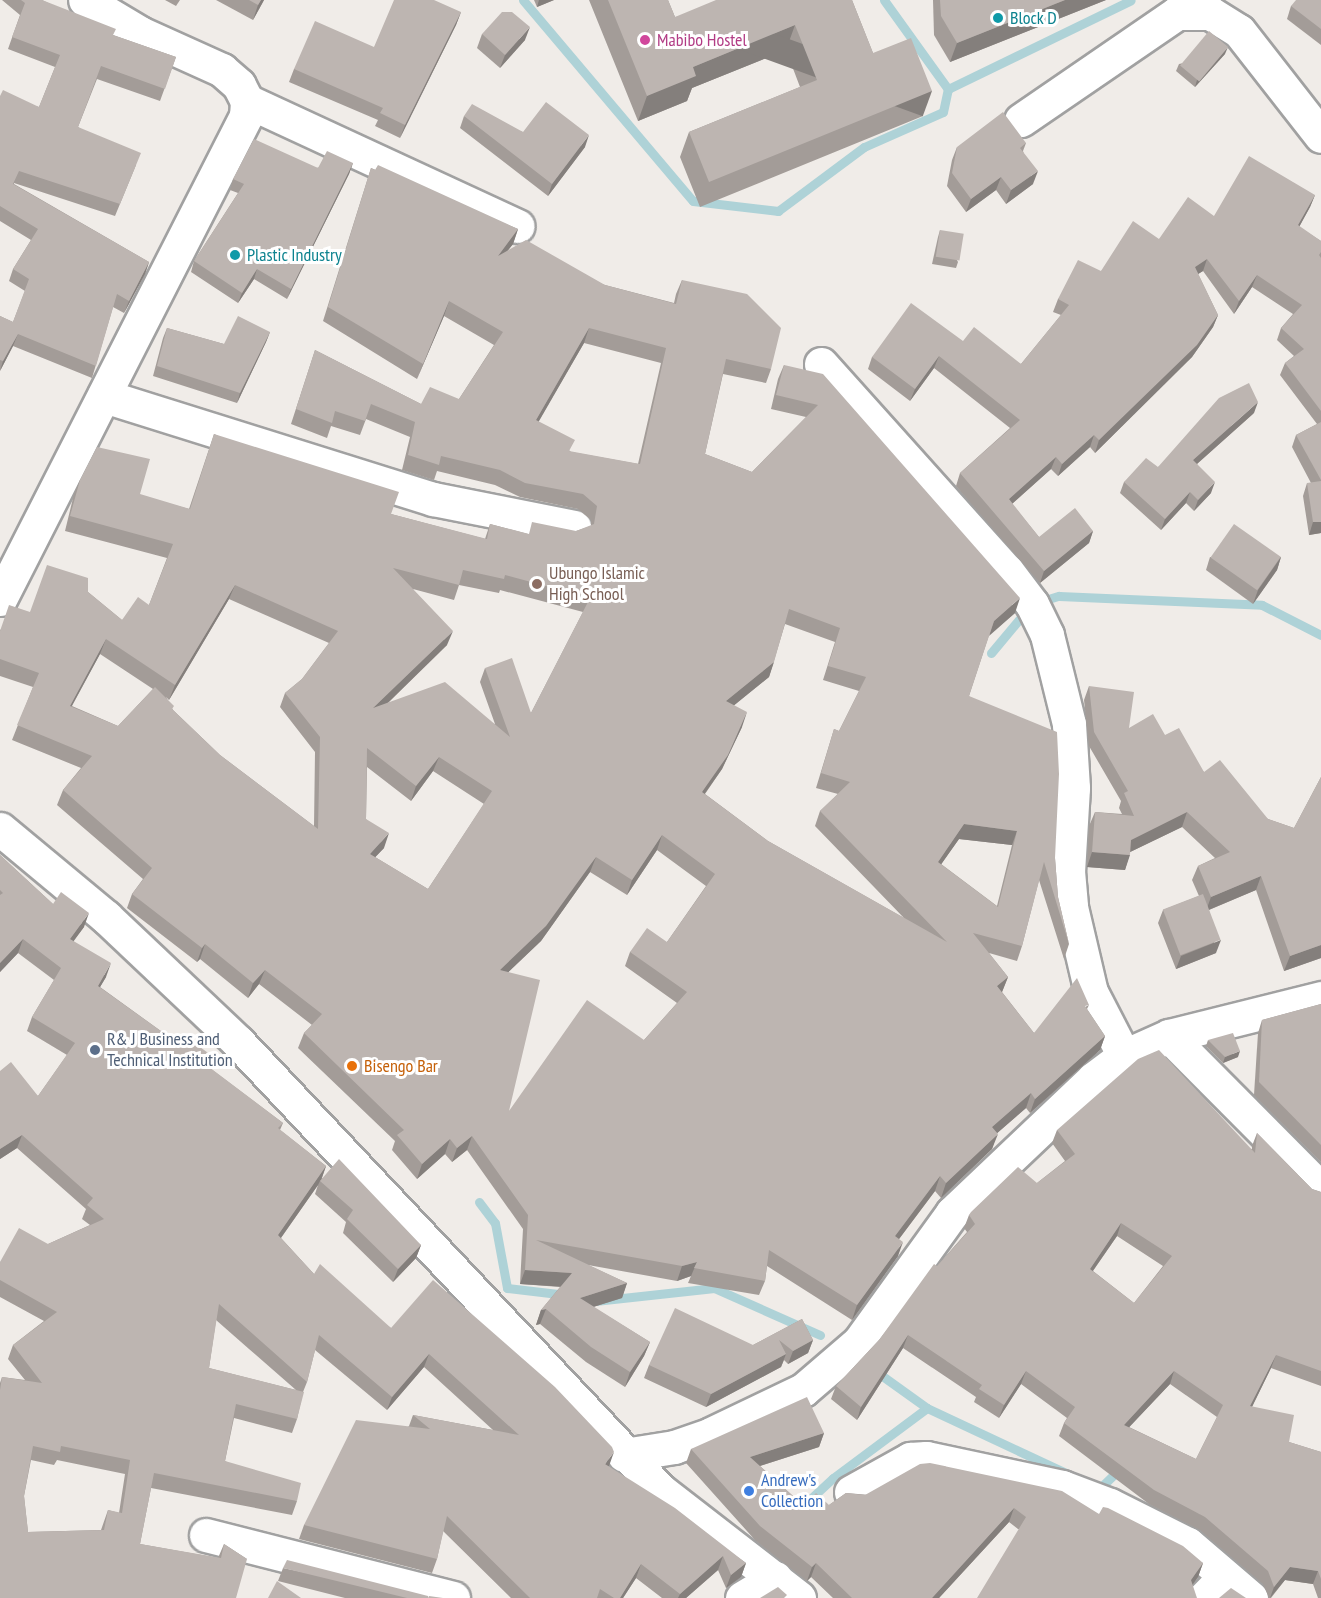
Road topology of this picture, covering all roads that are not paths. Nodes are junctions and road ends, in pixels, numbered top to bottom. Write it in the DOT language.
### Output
graph roads {
  1 [pos="85,0"];
  2 [pos="247,101"];
  3 [pos="1021,120"];
  4 [pos="1321,136"];
  5 [pos="518,226"];
  6 [pos="821,364"];
  7 [pos="104,396"];
  8 [pos="574,527"];
  9 [pos="0,599"];
  10 [pos="0,829"];
  11 [pos="1321,998"];
  12 [pos="1169,1035"];
  13 [pos="1124,1056"];
  14 [pos="1321,1189"];
  15 [pos="624,1455"];
  16 [pos="851,1492"];
  17 [pos="206,1535"];
  18 [pos="1214,1587"];
  19 [pos="787,1588"];
  20 [pos="453,1598"];
  21 [pos="742,1598"];
  22 [pos="1251,1598"];
  1 -- 2 [label="street"];
  2 -- 5 [label="street"];
  2 -- 7 [label="street"];
  3 -- 4 [label="street"];
  6 -- 13 [label="street"];
  7 -- 8 [label="street"];
  7 -- 9 [label="street"];
  10 -- 15 [label="street"];
  11 -- 12 [label="street"];
  12 -- 13 [label="street"];
  12 -- 14 [label="street"];
  13 -- 15 [label="street"];
  15 -- 19 [label="street"];
  16 -- 18 [label="street"];
  17 -- 20 [label="street"];
  18 -- 22 [label="street"];
  19 -- 21 [label="street"];
}
